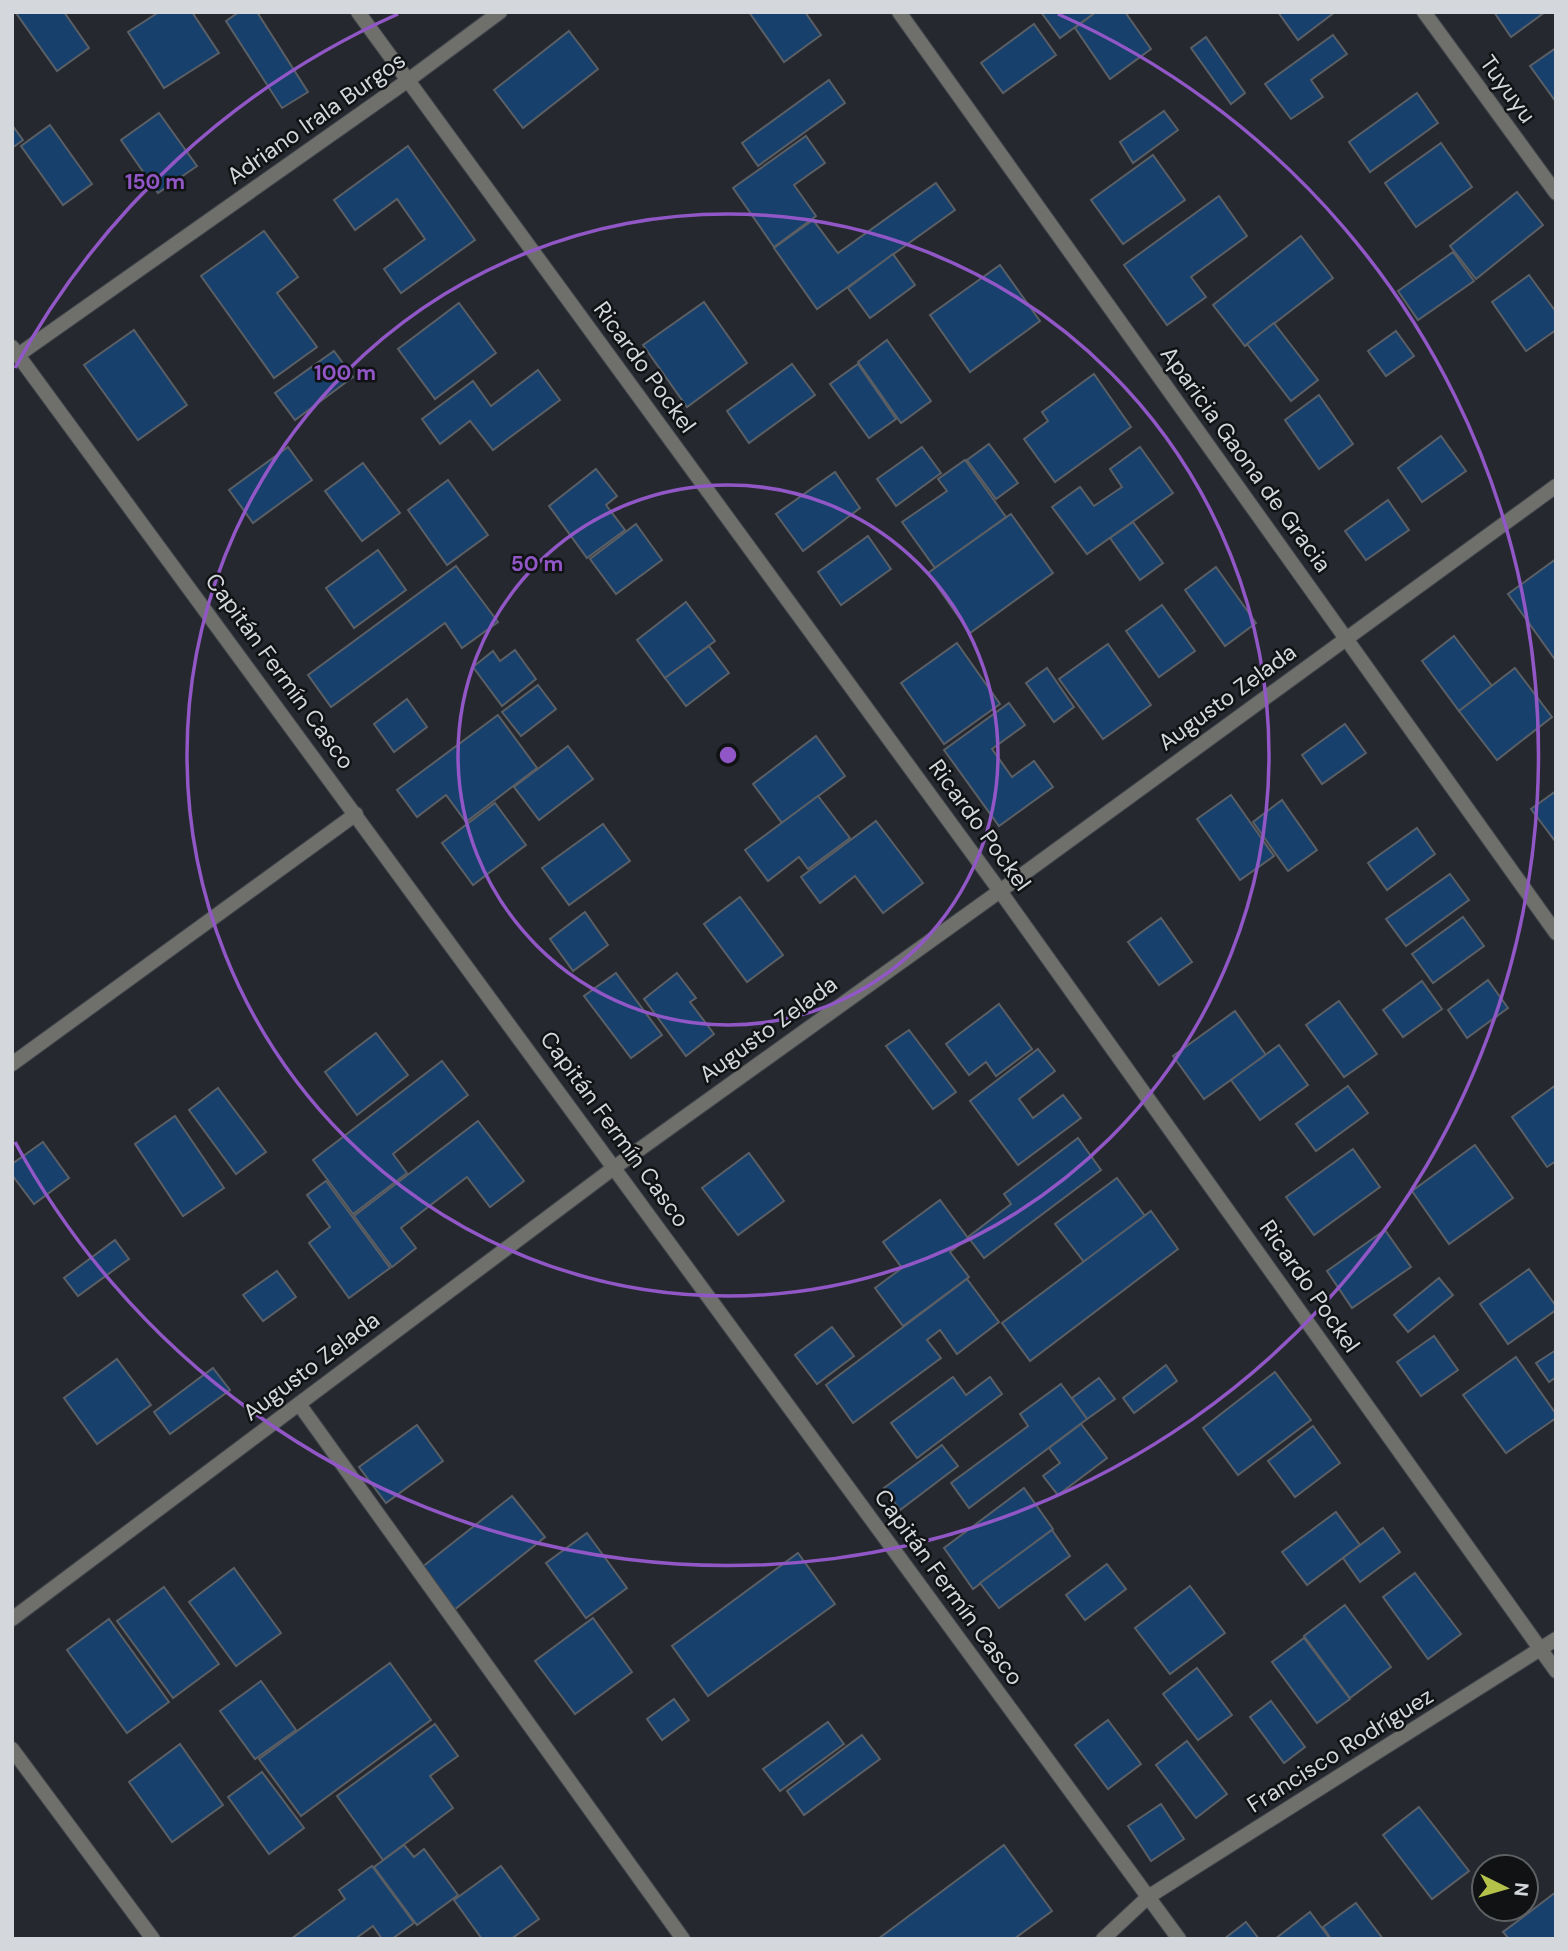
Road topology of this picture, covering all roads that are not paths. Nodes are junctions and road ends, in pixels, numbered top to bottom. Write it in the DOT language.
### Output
graph roads {
  1 [pos="358,12"];
  2 [pos="500,12"];
  3 [pos="899,12"];
  4 [pos="1424,12"];
  5 [pos="407,81"];
  6 [pos="1556,193"];
  7 [pos="15,351"];
  8 [pos="1556,486"];
  9 [pos="1347,638"];
  10 [pos="356,814"];
  11 [pos="1000,891"];
  12 [pos="1556,933"];
  13 [pos="12,1064"];
  14 [pos="615,1167"];
  15 [pos="299,1404"];
  16 [pos="12,1619"];
  17 [pos="1556,1639"];
  18 [pos="1541,1650"];
  19 [pos="1556,1671"];
  20 [pos="12,1749"];
  21 [pos="1148,1897"];
  22 [pos="153,1939"];
  23 [pos="683,1939"];
  24 [pos="1103,1939"];
  25 [pos="1179,1939"];
  1 -- 5 [label="street, Ricardo Pockel"];
  2 -- 5 [label="street, Adriano Irala Burgos"];
  3 -- 9 [label="street, Aparicia Gaona de Gracia"];
  4 -- 6 [label="street, Tuyuyu"];
  5 -- 7 [label="street, Adriano Irala Burgos"];
  5 -- 11 [label="street, Ricardo Pockel"];
  7 -- 10 [label="street, Capitán Fermín Casco"];
  8 -- 9 [label="street, Augusto Zelada"];
  9 -- 11 [label="street, Augusto Zelada"];
  9 -- 12 [label="street, Aparicia Gaona de Gracia"];
  10 -- 13 [label="street"];
  10 -- 14 [label="street, Capitán Fermín Casco"];
  11 -- 14 [label="street, Augusto Zelada"];
  11 -- 18 [label="street, Ricardo Pockel"];
  14 -- 15 [label="street, Augusto Zelada"];
  14 -- 21 [label="street, Capitán Fermín Casco"];
  15 -- 16 [label="street, Augusto Zelada"];
  15 -- 23 [label="street"];
  17 -- 18 [label="street, Francisco Rodríguez"];
  18 -- 19 [label="street, Ricardo Pockel"];
  18 -- 21 [label="street, Francisco Rodríguez"];
  20 -- 22 [label="street"];
  21 -- 24 [label="street, Francisco Rodríguez"];
  21 -- 25 [label="street, Capitán Fermín Casco"];
}
